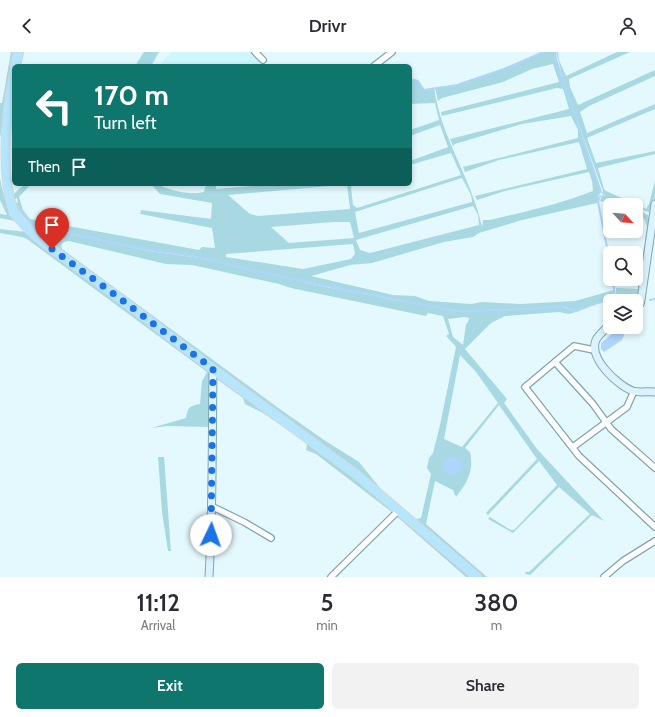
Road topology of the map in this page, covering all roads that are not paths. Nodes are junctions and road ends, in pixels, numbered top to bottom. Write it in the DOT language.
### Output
graph roads {
  1 [pos="18,52"];
  2 [pos="255,52"];
  3 [pos="392,52"];
  4 [pos="263,60"];
  5 [pos="15,64"];
  6 [pos="377,64"];
  7 [pos="12,83"];
  8 [pos="655,204"];
  9 [pos="642,294"];
  10 [pos="603,332"];
  11 [pos="594,350"];
  12 [pos="555,362"];
  13 [pos="213,369"];
  14 [pos="634,391"];
  15 [pos="655,392"];
  16 [pos="605,422"];
  17 [pos="573,447"];
  18 [pos="655,468"];
  19 [pos="213,507"];
  20 [pos="398,511"];
  21 [pos="655,527"];
  22 [pos="271,538"];
  23 [pos="655,541"];
  24 [pos="209,577"];
  25 [pos="331,577"];
  26 [pos="477,577"];
  27 [pos="604,577"];
  1 -- 5 [label="main road"];
  2 -- 4 [label="street"];
  3 -- 6 [label="street"];
  7 -- 13 [label="main road"];
  8 -- 9 [label="street"];
  10 -- 11 [label="street"];
  11 -- 12 [label="street"];
  11 -- 14 [label="street"];
  12 -- 16 [label="street"];
  12 -- 17 [label="street"];
  13 -- 19 [label="street"];
  13 -- 20 [label="main road"];
  14 -- 15 [label="street"];
  14 -- 16 [label="street"];
  16 -- 17 [label="street"];
  16 -- 18 [label="street"];
  17 -- 21 [label="street"];
  19 -- 22 [label="street"];
  19 -- 24 [label="street"];
  20 -- 25 [label="street"];
  20 -- 26 [label="main road"];
  23 -- 27 [label="street"];
}
